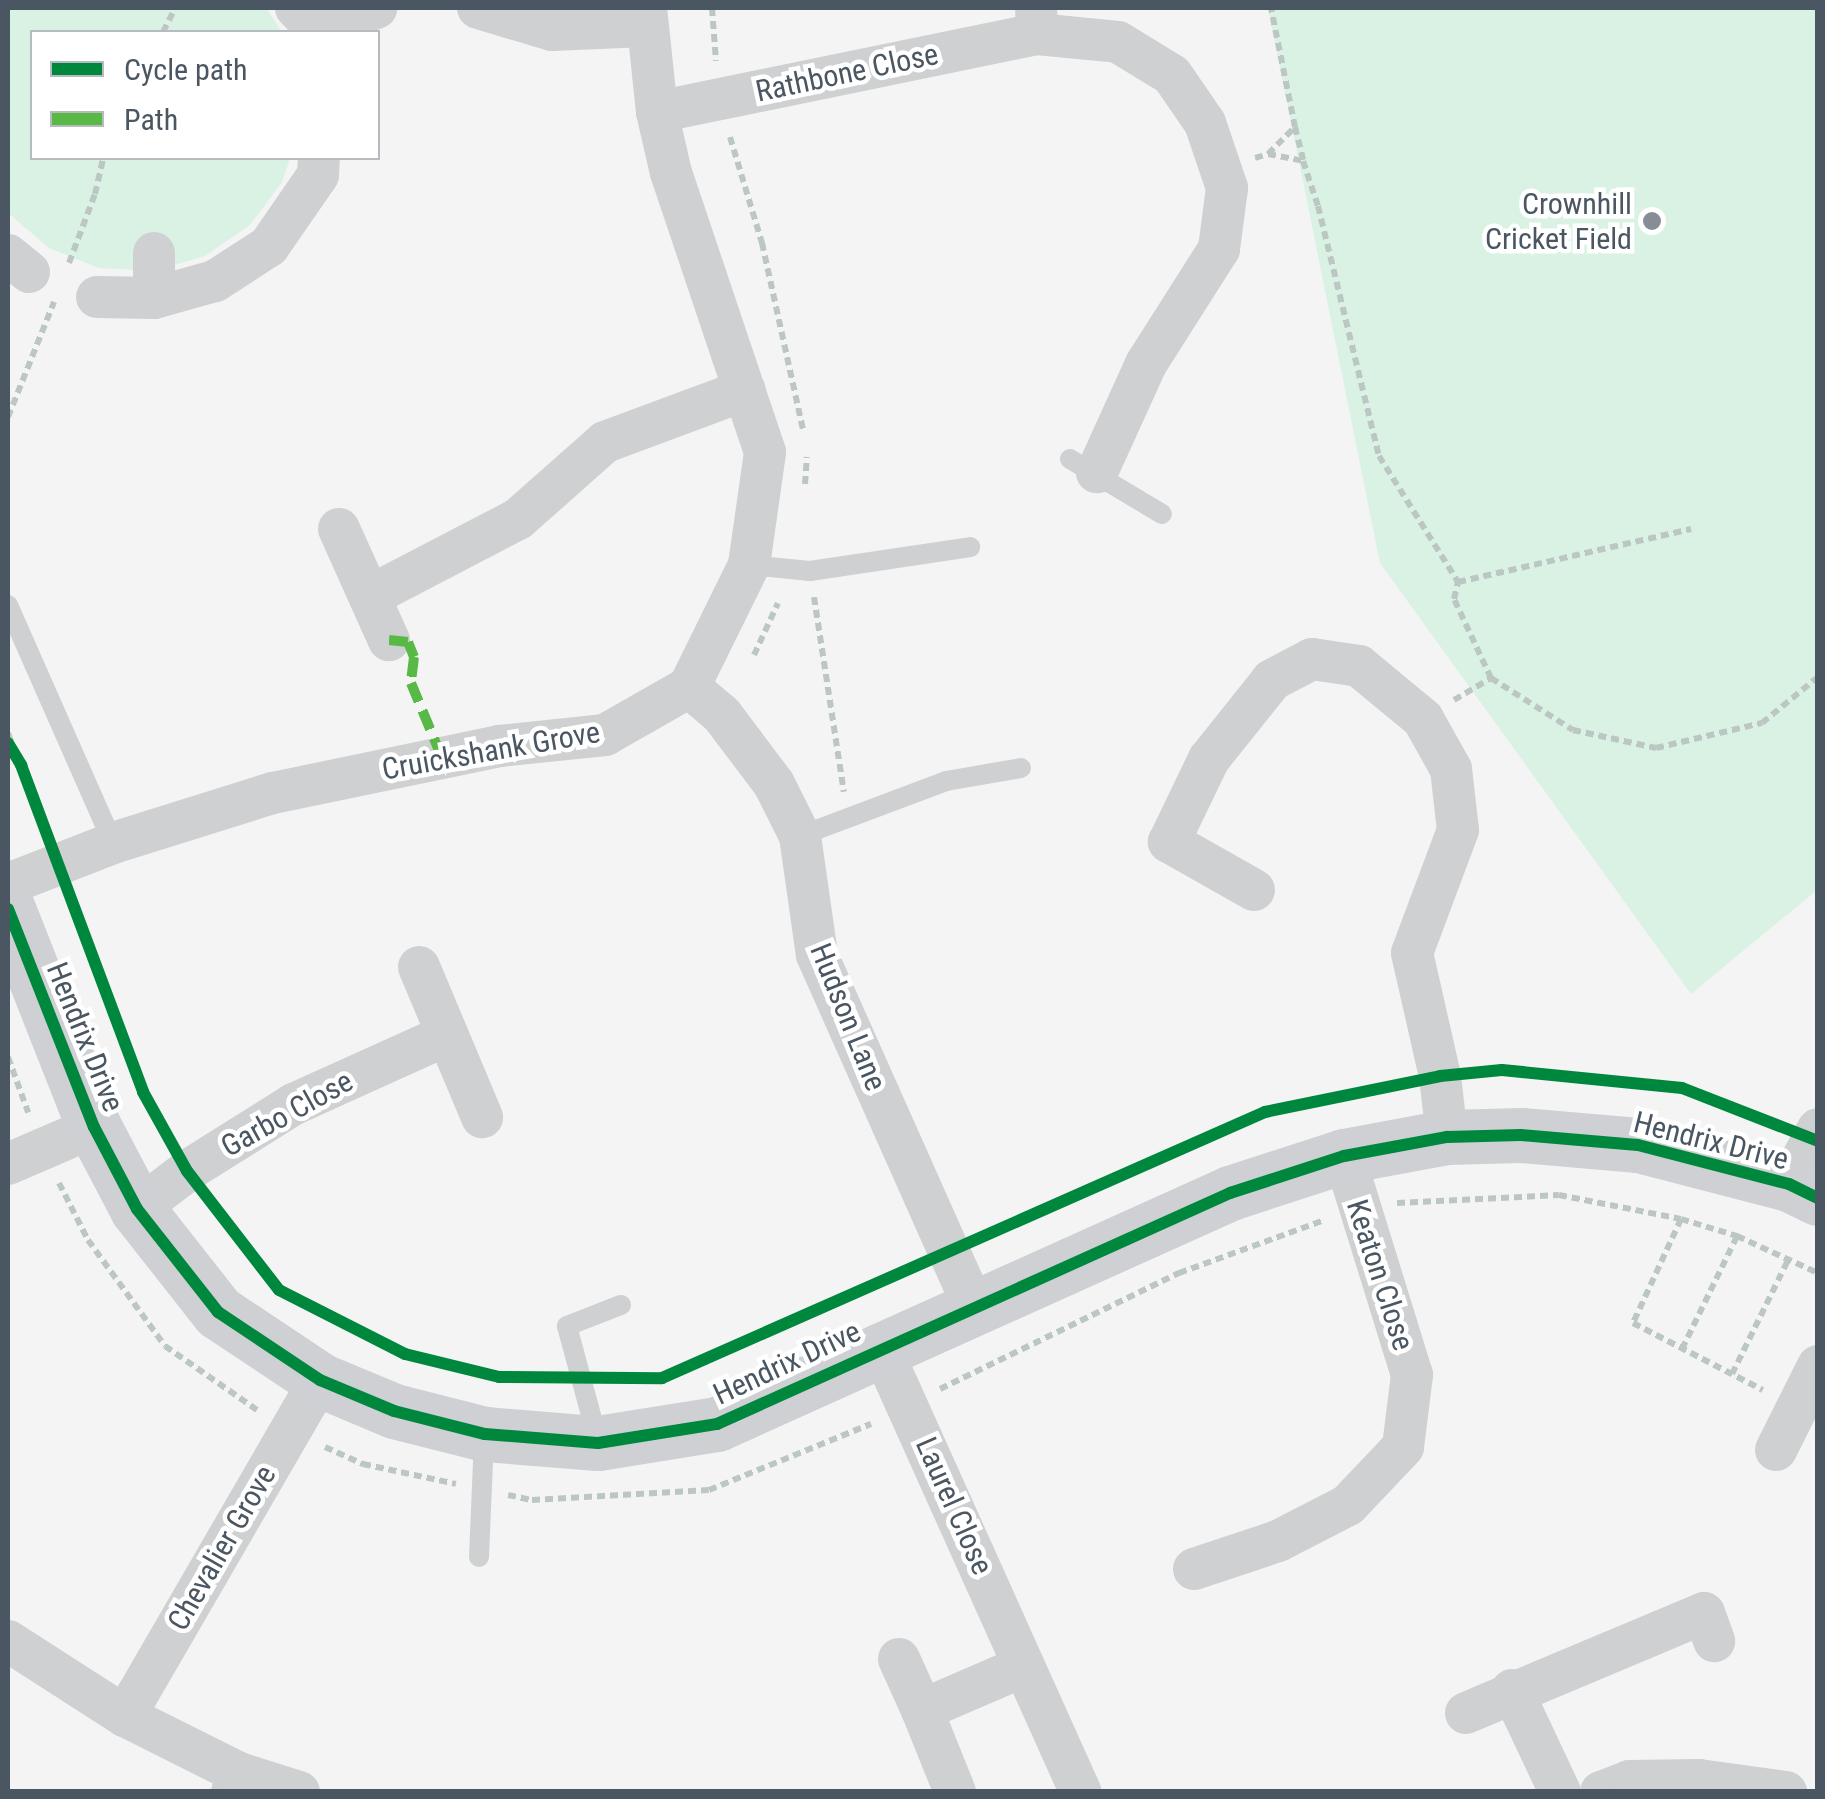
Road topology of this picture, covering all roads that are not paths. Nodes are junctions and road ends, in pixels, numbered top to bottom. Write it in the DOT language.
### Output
graph roads {
  1 [pos="376,8"];
  2 [pos="478,8"];
  3 [pos="646,16"];
  4 [pos="1037,21"];
  5 [pos="310,23"];
  6 [pos="656,112"];
  7 [pos="320,160"];
  8 [pos="154,252"];
  9 [pos="97,298"];
  10 [pos="154,298"];
  11 [pos="745,390"];
  12 [pos="1084,465"];
  13 [pos="1162,514"];
  14 [pos="340,529"];
  15 [pos="970,546"];
  16 [pos="749,565"];
  17 [pos="370,596"];
  18 [pos="8,605"];
  19 [pos="389,640"];
  20 [pos="689,686"];
  21 [pos="1021,768"];
  22 [pos="800,836"];
  23 [pos="113,843"];
  24 [pos="8,884"];
  25 [pos="1254,890"];
  26 [pos="8,910"];
  27 [pos="419,967"];
  28 [pos="447,1035"];
  29 [pos="482,1117"];
  30 [pos="94,1127"];
  31 [pos="1818,1129"];
  32 [pos="1447,1137"];
  33 [pos="1344,1156"];
  34 [pos="8,1164"];
  35 [pos="1803,1191"];
  36 [pos="137,1209"];
  37 [pos="621,1305"];
  38 [pos="974,1307"];
  39 [pos="881,1348"];
  40 [pos="1818,1366"];
  41 [pos="320,1380"];
  42 [pos="484,1434"];
  43 [pos="598,1443"];
  44 [pos="1776,1450"];
  45 [pos="479,1557"];
  46 [pos="1194,1569"];
  47 [pos="8,1640"];
  48 [pos="1714,1641"];
  49 [pos="900,1658"];
  50 [pos="1024,1666"];
  51 [pos="1512,1690"];
  52 [pos="922,1710"];
  53 [pos="1466,1713"];
  54 [pos="125,1716"];
  55 [pos="236,1782"];
  56 [pos="1699,1786"];
  57 [pos="299,1792"];
  58 [pos="955,1792"];
  59 [pos="1081,1792"];
  60 [pos="1560,1792"];
  61 [pos="1601,1792"];
  62 [pos="1786,1792"];
  1 -- 5 [label="street"];
  2 -- 3 [label="street"];
  3 -- 6 [label="street"];
  4 -- 6 [label="street, Rathbone Close"];
  4 -- 12 [label="street, Rathbone Close"];
  6 -- 11 [label="street"];
  7 -- 10 [label="street"];
  8 -- 10 [label="street"];
  9 -- 10 [label="street"];
  11 -- 16 [label="street"];
  11 -- 17 [label="street"];
  12 -- 13 [label="lane"];
  14 -- 17 [label="street"];
  15 -- 16 [label="lane"];
  16 -- 20 [label="street"];
  17 -- 19 [label="street"];
  18 -- 23 [label="lane"];
  20 -- 22 [label="street, Hudson Lane"];
  20 -- 23 [label="street, Cruickshank Grove"];
  21 -- 22 [label="lane"];
  22 -- 38 [label="street, Hudson Lane"];
  23 -- 24 [label="street, Cruickshank Grove"];
  25 -- 32 [label="street"];
  26 -- 30 [label="street, Hendrix Drive"];
  27 -- 28 [label="street"];
  28 -- 29 [label="street"];
  28 -- 36 [label="street, Garbo Close"];
  30 -- 34 [label="street"];
  30 -- 36 [label="street, Hendrix Drive"];
  31 -- 35 [label="street"];
  32 -- 33 [label="street, Hendrix Drive"];
  32 -- 35 [label="street, Hendrix Drive"];
  33 -- 38 [label="street, Hendrix Drive"];
  33 -- 46 [label="street, Keaton Close"];
  36 -- 41 [label="street, Hendrix Drive"];
  37 -- 43 [label="lane"];
  38 -- 39 [label="street, Hendrix Drive"];
  39 -- 43 [label="street, Hendrix Drive"];
  39 -- 50 [label="street, Laurel Close"];
  40 -- 44 [label="street"];
  41 -- 42 [label="street, Hendrix Drive"];
  41 -- 54 [label="street, Chevalier Grove"];
  42 -- 43 [label="street, Hendrix Drive"];
  42 -- 45 [label="lane"];
  47 -- 54 [label="street"];
  48 -- 51 [label="street"];
  49 -- 52 [label="street"];
  50 -- 52 [label="street"];
  50 -- 59 [label="street, Laurel Close"];
  51 -- 53 [label="street"];
  51 -- 60 [label="street"];
  52 -- 58 [label="street"];
  54 -- 55 [label="street"];
  55 -- 57 [label="street"];
  56 -- 61 [label="street"];
  56 -- 62 [label="street"];
}
